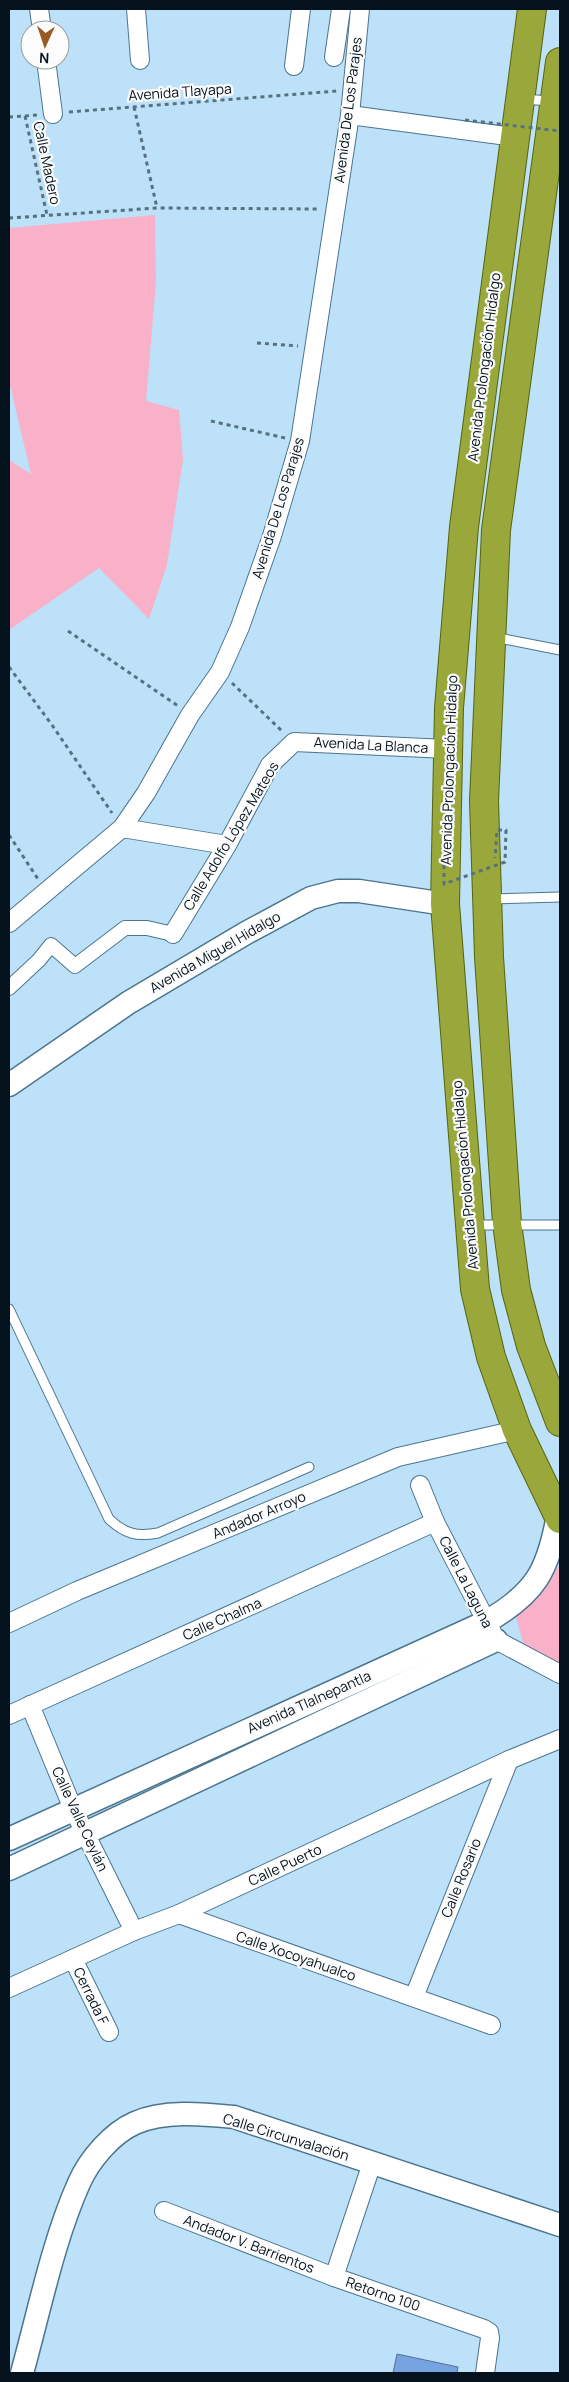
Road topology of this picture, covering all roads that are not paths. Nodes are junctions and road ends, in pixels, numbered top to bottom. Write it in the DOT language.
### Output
graph roads {
  1 [pos="136,9"];
  2 [pos="301,9"];
  3 [pos="341,9"];
  4 [pos="360,9"];
  5 [pos="532,9"];
  6 [pos="334,57"];
  7 [pos="140,60"];
  8 [pos="560,62"];
  9 [pos="294,66"];
  10 [pos="47,70"];
  11 [pos="519,98"];
  12 [pos="557,102"];
  13 [pos="54,114"];
  14 [pos="350,115"];
  15 [pos="514,137"];
  16 [pos="464,527"];
  17 [pos="496,530"];
  18 [pos="490,636"];
  19 [pos="560,650"];
  20 [pos="294,742"];
  21 [pos="448,749"];
  22 [pos="484,801"];
  23 [pos="122,828"];
  24 [pos="227,845"];
  25 [pos="560,897"];
  26 [pos="486,899"];
  27 [pos="445,904"];
  28 [pos="9,923"];
  29 [pos="173,934"];
  30 [pos="489,957"];
  31 [pos="9,988"];
  32 [pos="9,1085"];
  33 [pos="506,1223"];
  34 [pos="469,1225"];
  35 [pos="560,1225"];
  36 [pos="9,1309"];
  37 [pos="560,1422"];
  38 [pos="517,1430"];
  39 [pos="309,1467"];
  40 [pos="420,1485"];
  41 [pos="559,1517"];
  42 [pos="435,1522"];
  43 [pos="9,1622"];
  44 [pos="491,1631"];
  45 [pos="560,1674"];
  46 [pos="30,1705"];
  47 [pos="9,1715"];
  48 [pos="560,1740"];
  49 [pos="509,1760"];
  50 [pos="73,1809"];
  51 [pos="86,1834"];
  52 [pos="9,1839"];
  53 [pos="9,1868"];
  54 [pos="179,1914"];
  55 [pos="134,1931"];
  56 [pos="73,1959"];
  57 [pos="9,1988"];
  58 [pos="414,1997"];
  59 [pos="491,2025"];
  60 [pos="109,2032"];
  61 [pos="372,2163"];
  62 [pos="164,2211"];
  63 [pos="560,2224"];
  64 [pos="334,2277"];
  65 [pos="22,2373"];
  66 [pos="485,2373"];
  1 -- 7 [label="street"];
  2 -- 9 [label="street"];
  3 -- 6 [label="street"];
  4 -- 14 [label="street, Avenida De Los Parajes"];
  5 -- 11 [label="highway, Avenida Prolongación Hidalgo"];
  8 -- 12 [label="highway"];
  10 -- 13 [label="street"];
  11 -- 12 [label="lane"];
  11 -- 15 [label="highway, Avenida Prolongación Hidalgo"];
  12 -- 17 [label="highway"];
  14 -- 15 [label="street"];
  14 -- 23 [label="street, Avenida De Los Parajes"];
  15 -- 16 [label="highway, Avenida Prolongación Hidalgo"];
  16 -- 17 [label="highway"];
  16 -- 21 [label="highway, Avenida Prolongación Hidalgo"];
  17 -- 18 [label="highway"];
  18 -- 19 [label="lane"];
  18 -- 22 [label="highway"];
  20 -- 21 [label="street, Avenida La Blanca"];
  20 -- 24 [label="street, Calle Adolfo López Mateos"];
  21 -- 27 [label="highway, Avenida Prolongación Hidalgo"];
  22 -- 26 [label="highway"];
  22 -- 27 [label="highway"];
  23 -- 24 [label="street"];
  23 -- 28 [label="street, Avenida De Los Parajes"];
  24 -- 29 [label="street, Calle Adolfo López Mateos"];
  25 -- 26 [label="lane"];
  26 -- 30 [label="highway"];
  27 -- 30 [label="highway"];
  27 -- 32 [label="street, Avenida Miguel Hidalgo"];
  27 -- 34 [label="highway, Avenida Prolongación Hidalgo"];
  29 -- 31 [label="street"];
  30 -- 33 [label="highway"];
  33 -- 34 [label="lane"];
  33 -- 35 [label="lane"];
  33 -- 37 [label="highway"];
  34 -- 38 [label="highway, Avenida Prolongación Hidalgo"];
  36 -- 39 [label="lane"];
  38 -- 41 [label="highway, Avenida Prolongación Hidalgo"];
  38 -- 43 [label="street, Andador Arroyo"];
  40 -- 42 [label="street, Calle La Laguna"];
  41 -- 44 [label="street, Avenida Tlalnepantla"];
  42 -- 44 [label="street, Calle La Laguna"];
  42 -- 46 [label="street, Calle Chalma"];
  44 -- 45 [label="street, Calle La Laguna"];
  44 -- 50 [label="street, Avenida Tlalnepantla"];
  44 -- 51 [label="street, Avenida Tlalnepantla"];
  46 -- 47 [label="street, Calle Chalma"];
  46 -- 50 [label="street, Calle Valle Ceylán"];
  48 -- 49 [label="street, Calle Puerto"];
  49 -- 54 [label="street, Calle Puerto"];
  49 -- 58 [label="street, Calle Rosario"];
  50 -- 51 [label="street, Calle Valle Ceylán"];
  50 -- 52 [label="street, Avenida Tlalnepantla"];
  51 -- 53 [label="street, Avenida Tlalnepantla"];
  51 -- 55 [label="street, Calle Valle Ceylán"];
  54 -- 55 [label="street, Calle Puerto"];
  54 -- 58 [label="street, Calle Xocoyahualco"];
  55 -- 56 [label="street, Calle Puerto"];
  56 -- 57 [label="street, Calle Puerto"];
  56 -- 60 [label="street, Cerrada F"];
  58 -- 59 [label="street, Calle Xocoyahualco"];
  61 -- 63 [label="street, Calle Circunvalación"];
  61 -- 64 [label="street, Retorno 100"];
  61 -- 65 [label="street, Calle Circunvalación"];
  62 -- 64 [label="street, Andador V. Barrientos"];
  64 -- 66 [label="street, Retorno 100"];
}
